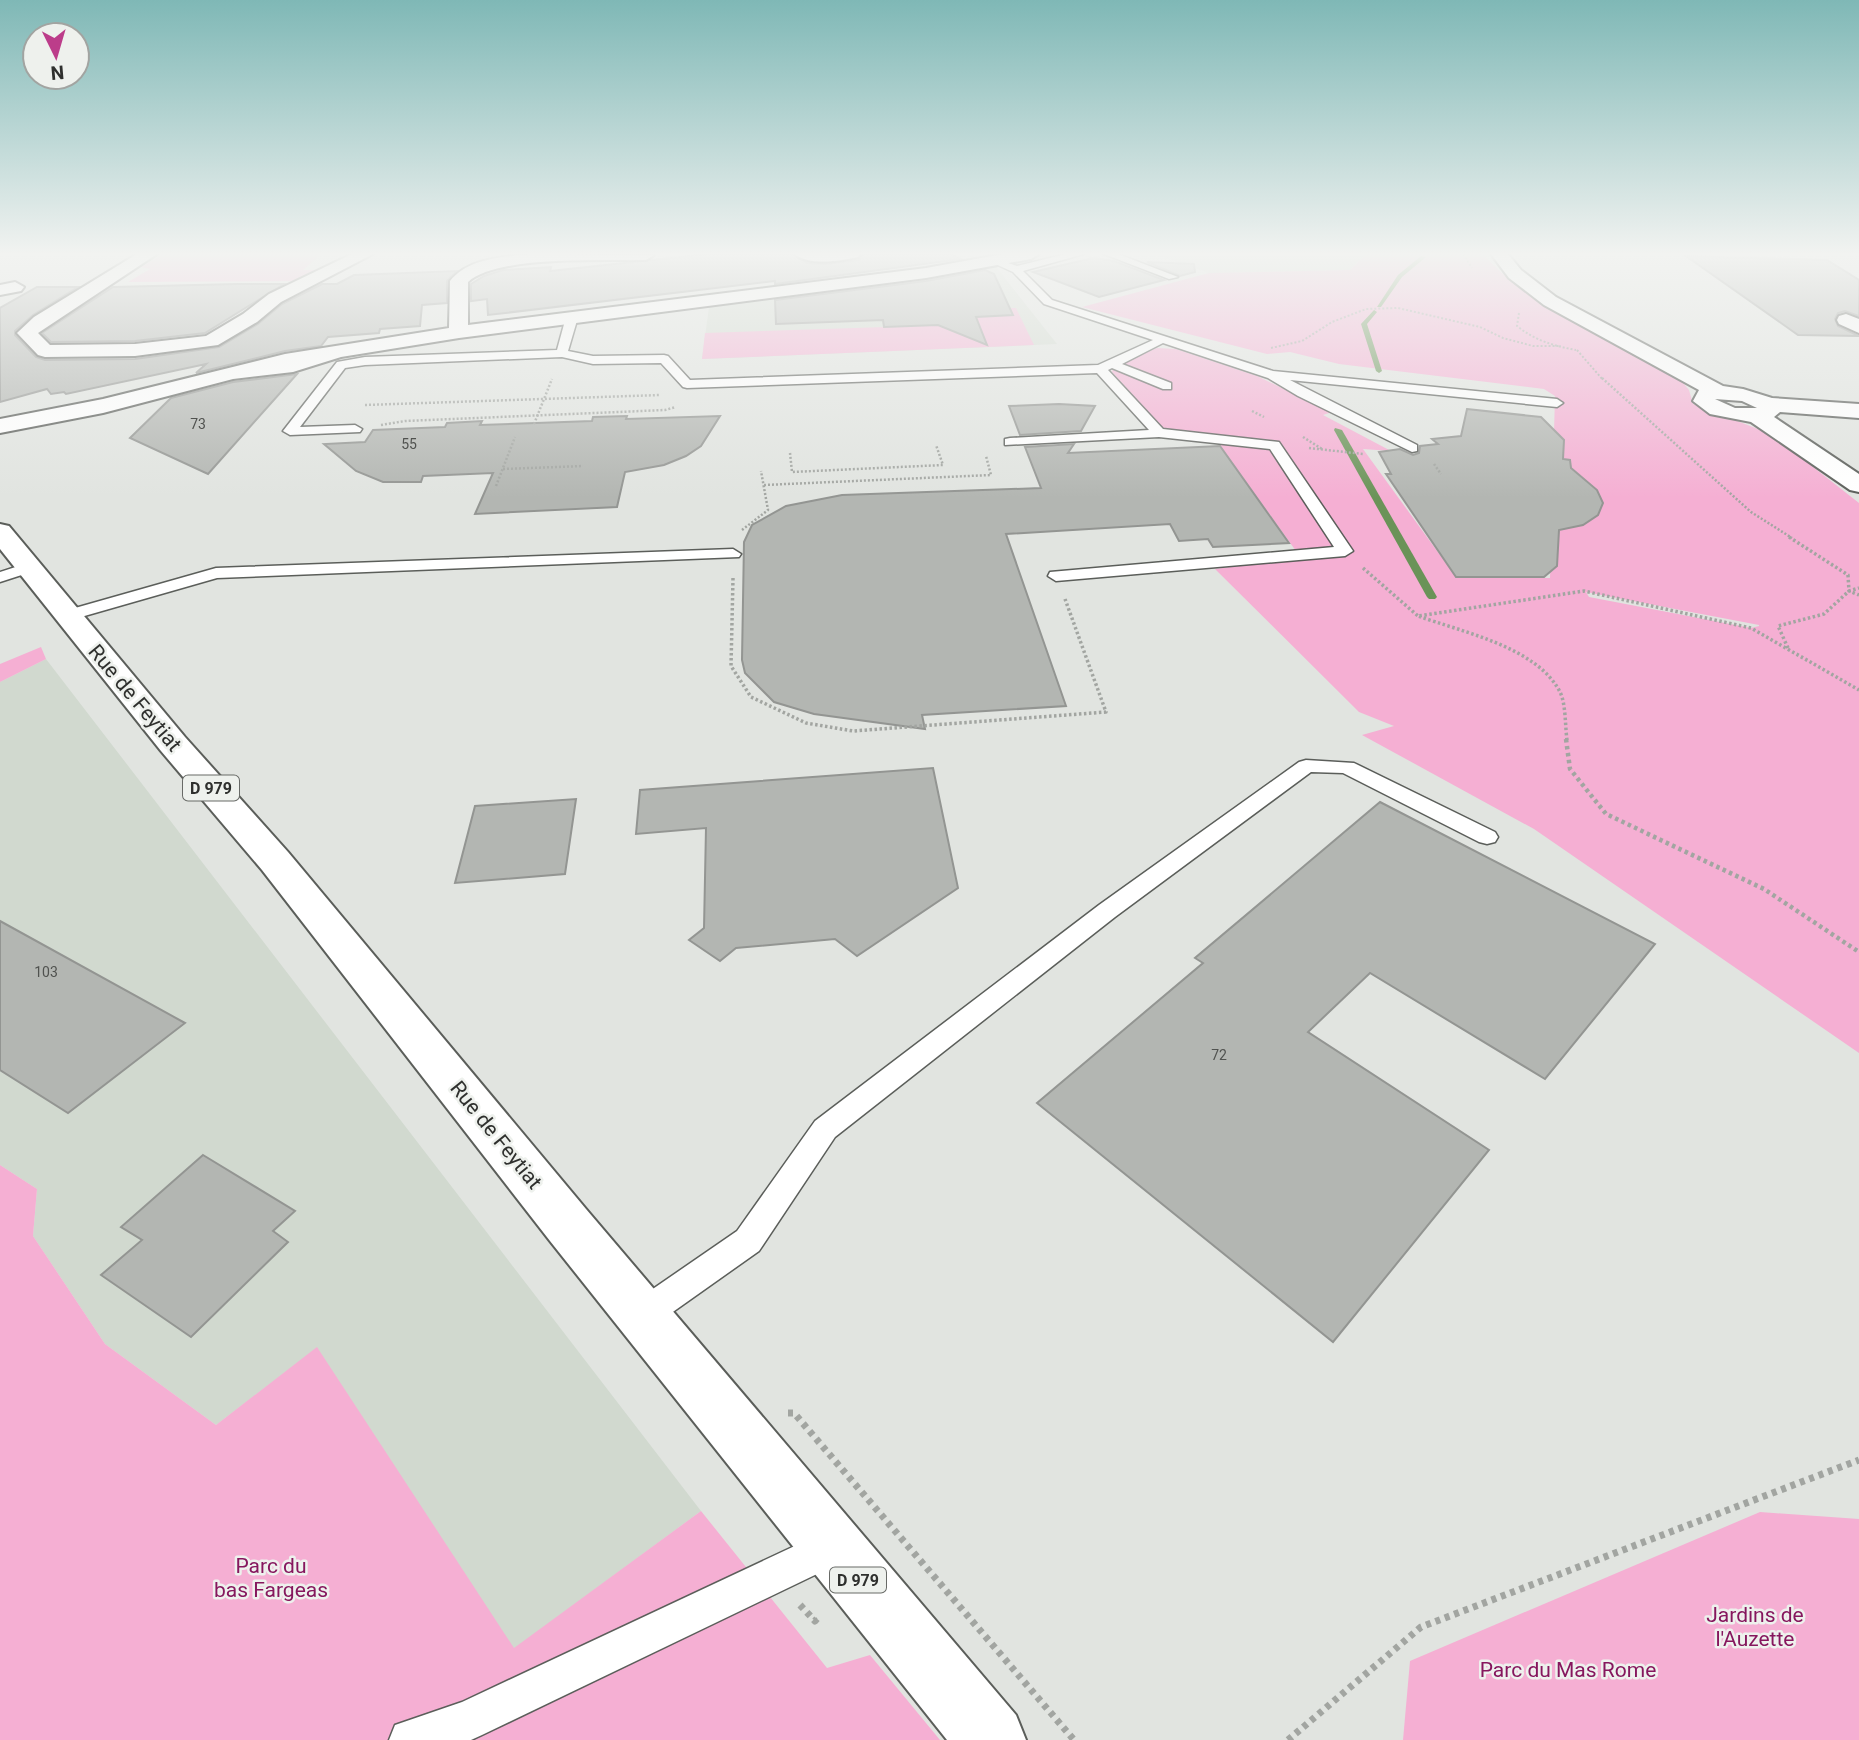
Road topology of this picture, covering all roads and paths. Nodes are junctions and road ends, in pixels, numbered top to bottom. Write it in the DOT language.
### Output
graph roads {
  1 [pos="29,335"];
  2 [pos="221,335"];
  3 [pos="440,335"];
  4 [pos="567,335"];
  5 [pos="1150,335"];
  6 [pos="1311,335"];
  7 [pos="1497,335"];
  8 [pos="1613,335"];
  9 [pos="1162,339"];
  10 [pos="211,341"];
  11 [pos="1561,346"];
  12 [pos="1577,350"];
  13 [pos="562,353"];
  14 [pos="1231,360"];
  15 [pos="1106,367"];
  16 [pos="236,374"];
  17 [pos="1272,375"];
  18 [pos="1167,386"];
  19 [pos="664,394"];
  20 [pos="544,399"];
  21 [pos="1557,403"];
  22 [pos="103,405"];
  23 [pos="678,406"];
  24 [pos="308,408"];
  25 [pos="1761,410"];
  26 [pos="1859,411"];
  27 [pos="537,416"];
  28 [pos="0,418"];
  29 [pos="405,421"];
  30 [pos="534,424"];
  31 [pos="0,426"];
  32 [pos="355,429"];
  33 [pos="32,430"];
  34 [pos="1159,433"];
  35 [pos="515,437"];
  36 [pos="0,438"];
  37 [pos="1010,442"];
  38 [pos="936,445"];
  39 [pos="1412,448"];
  40 [pos="0,449"];
  41 [pos="1332,450"];
  42 [pos="790,453"];
  43 [pos="985,453"];
  44 [pos="1368,455"];
  45 [pos="583,466"];
  46 [pos="502,469"];
  47 [pos="761,471"];
  48 [pos="764,485"];
  49 [pos="1859,485"];
  50 [pos="496,486"];
  51 [pos="0,532"];
  52 [pos="1345,551"];
  53 [pos="733,554"];
  54 [pos="28,568"];
  55 [pos="1056,576"];
  56 [pos="0,577"];
  57 [pos="1859,588"];
  58 [pos="1849,591"];
  59 [pos="1859,595"];
  60 [pos="67,616"];
  61 [pos="1418,616"];
  62 [pos="1789,649"];
  63 [pos="1859,690"];
  64 [pos="1487,837"];
  65 [pos="1859,952"];
  66 [pos="642,1315"];
  67 [pos="1859,1460"];
  68 [pos="833,1547"];
  69 [pos="410,1740"];
  70 [pos="990,1740"];
  71 [pos="1288,1740"];
  1 -- 10 [label="street"];
  2 -- 10 [label="street"];
  3 -- 16 [label="street"];
  4 -- 13 [label="lane"];
  5 -- 9 [label="lane"];
  6 -- 14 [label="path"];
  7 -- 11 [label="path"];
  8 -- 25 [label="street"];
  9 -- 14 [label="lane"];
  9 -- 15 [label="lane"];
  10 -- 16 [label="street"];
  12 -- 58 [label="path"];
  13 -- 15 [label="lane"];
  13 -- 20 [label="path"];
  13 -- 24 [label="lane"];
  14 -- 17 [label="lane"];
  15 -- 18 [label="lane"];
  15 -- 34 [label="lane"];
  16 -- 22 [label="street"];
  17 -- 21 [label="lane"];
  17 -- 39 [label="lane"];
  19 -- 20 [label="path"];
  20 -- 24 [label="path"];
  20 -- 27 [label="path"];
  22 -- 28 [label="street"];
  22 -- 31 [label="street"];
  22 -- 33 [label="street"];
  23 -- 27 [label="path"];
  24 -- 32 [label="lane"];
  25 -- 26 [label="street"];
  25 -- 49 [label="street"];
  27 -- 29 [label="path"];
  27 -- 30 [label="path"];
  33 -- 36 [label="street"];
  33 -- 40 [label="street"];
  34 -- 37 [label="lane"];
  34 -- 52 [label="lane"];
  35 -- 46 [label="path"];
  38 -- 42 [label="path"];
  41 -- 44 [label="path"];
  43 -- 48 [label="path"];
  45 -- 46 [label="path"];
  46 -- 50 [label="path"];
  47 -- 48 [label="path"];
  48 -- 53 [label="path"];
  51 -- 54 [label="street, Rue de Feytiat / D 979"];
  52 -- 55 [label="lane"];
  52 -- 61 [label="path"];
  53 -- 55 [label="path"];
  53 -- 60 [label="lane"];
  54 -- 56 [label="lane"];
  54 -- 60 [label="street, Rue de Feytiat / D 979"];
  57 -- 58 [label="path"];
  58 -- 59 [label="path"];
  58 -- 62 [label="path"];
  60 -- 66 [label="street, Rue de Feytiat / D 979"];
  61 -- 62 [label="path"];
  61 -- 65 [label="path"];
  62 -- 63 [label="path"];
  64 -- 66 [label="lane"];
  66 -- 68 [label="street, Rue de Feytiat / D 979"];
  67 -- 71 [label="path"];
  68 -- 69 [label="lane"];
  68 -- 70 [label="street, Rue de Feytiat / D 979"];
}
